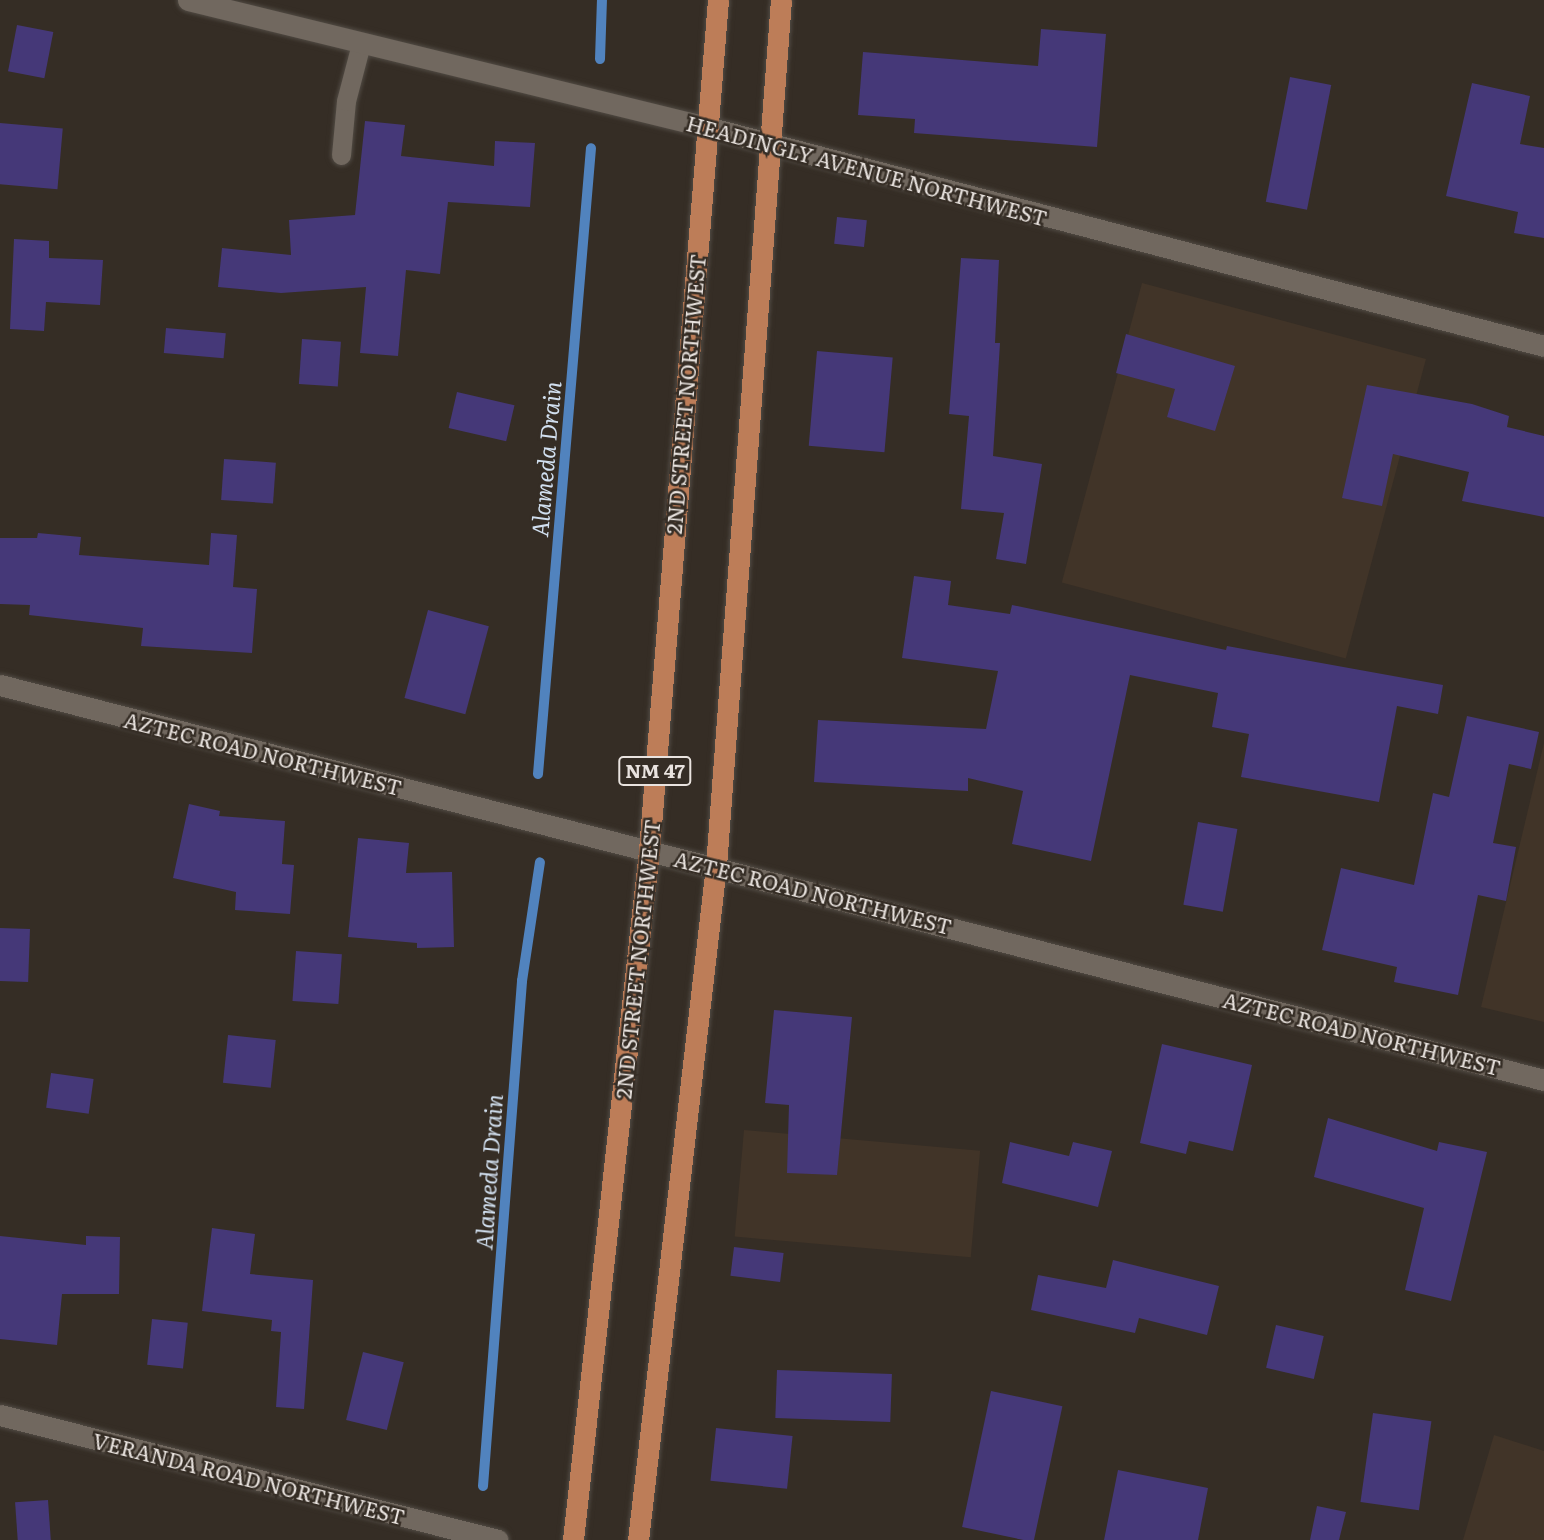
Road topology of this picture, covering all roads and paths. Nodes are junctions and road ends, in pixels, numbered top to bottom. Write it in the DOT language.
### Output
graph roads {
  1 [pos="188,0"];
  2 [pos="718,0"];
  3 [pos="781,0"];
  4 [pos="361,44"];
  5 [pos="707,127"];
  6 [pos="769,145"];
  7 [pos="341,155"];
  8 [pos="1544,346"];
  9 [pos="0,685"];
  10 [pos="649,850"];
  11 [pos="716,866"];
  12 [pos="1544,1080"];
  13 [pos="0,1415"];
  14 [pos="498,1540"];
  15 [pos="573,1540"];
  16 [pos="638,1540"];
  1 -- 4 [label="street, HEADINGLY AVENUE NORTHWEST"];
  2 -- 5 [label="main road, 2ND STREET NORTHWEST / NM 47"];
  3 -- 6 [label="main road, NM 47"];
  4 -- 5 [label="street, HEADINGLY AVENUE NORTHWEST"];
  4 -- 7 [label="lane"];
  5 -- 6 [label="street, HEADINGLY AVENUE NORTHWEST"];
  5 -- 10 [label="main road, 2ND STREET NORTHWEST / NM 47"];
  6 -- 8 [label="street, HEADINGLY AVENUE NORTHWEST"];
  6 -- 11 [label="main road, NM 47"];
  9 -- 10 [label="street, AZTEC ROAD NORTHWEST"];
  10 -- 11 [label="street, AZTEC ROAD NORTHWEST"];
  10 -- 15 [label="main road, 2ND STREET NORTHWEST / NM 47"];
  11 -- 12 [label="street, AZTEC ROAD NORTHWEST"];
  11 -- 16 [label="main road, NM 47"];
  13 -- 14 [label="street, VERANDA ROAD NORTHWEST"];
}
